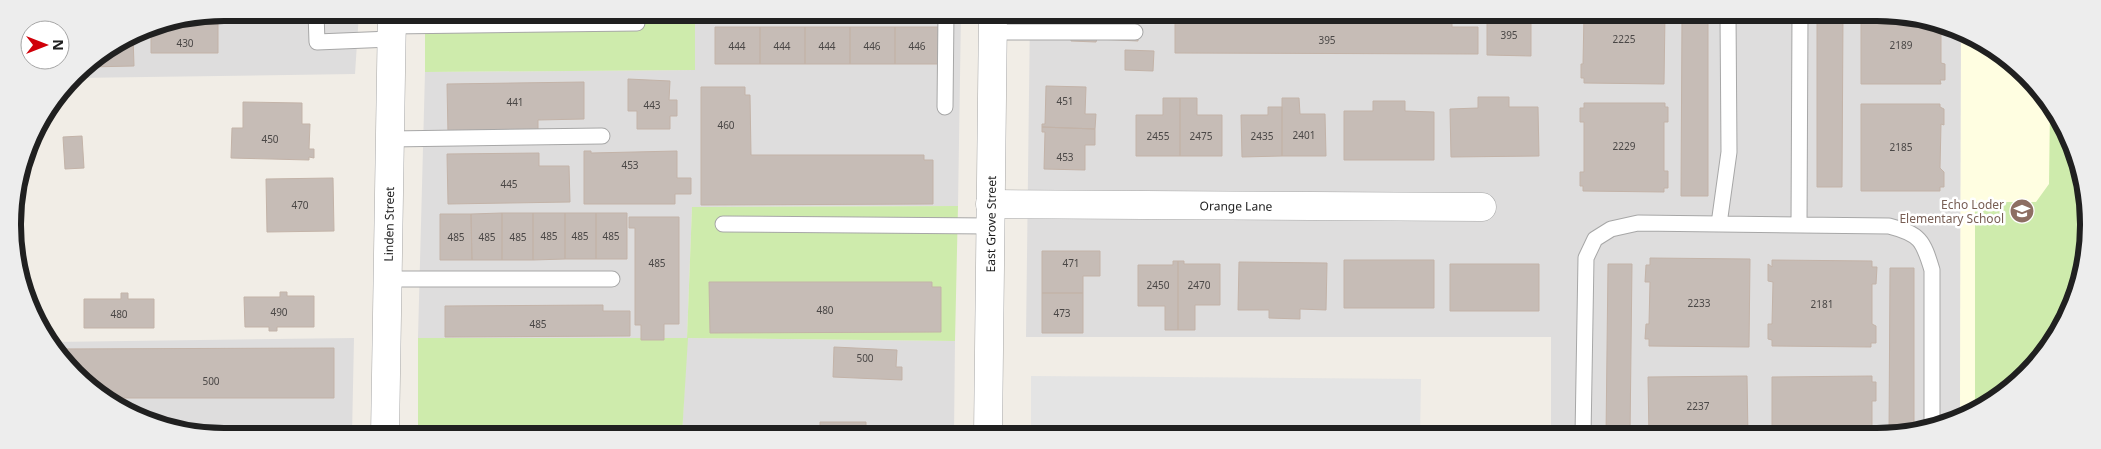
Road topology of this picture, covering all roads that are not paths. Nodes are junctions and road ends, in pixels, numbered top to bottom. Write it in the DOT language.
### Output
graph roads {
  1 [pos="316,21"];
  2 [pos="637,21"];
  3 [pos="946,21"];
  4 [pos="1728,21"];
  5 [pos="1800,21"];
  6 [pos="993,23"];
  7 [pos="391,26"];
  8 [pos="1135,32"];
  9 [pos="945,107"];
  10 [pos="602,136"];
  11 [pos="390,139"];
  12 [pos="1482,207"];
  13 [pos="990,215"];
  14 [pos="723,224"];
  15 [pos="1719,224"];
  16 [pos="1799,225"];
  17 [pos="387,279"];
  18 [pos="612,279"];
  19 [pos="1932,420"];
  20 [pos="384,428"];
  21 [pos="988,428"];
  22 [pos="1583,428"];
  1 -- 7 [label="lane"];
  2 -- 7 [label="lane"];
  3 -- 9 [label="lane"];
  4 -- 15 [label="lane"];
  5 -- 16 [label="lane"];
  6 -- 8 [label="lane"];
  6 -- 13 [label="street, East Grove Street"];
  7 -- 11 [label="street, Linden Street"];
  10 -- 11 [label="lane"];
  11 -- 17 [label="street, Linden Street"];
  12 -- 13 [label="street, Orange Lane"];
  13 -- 14 [label="lane"];
  13 -- 21 [label="street, East Grove Street"];
  15 -- 16 [label="lane"];
  15 -- 22 [label="lane"];
  16 -- 19 [label="lane"];
  17 -- 18 [label="lane"];
  17 -- 20 [label="street, Linden Street"];
}
